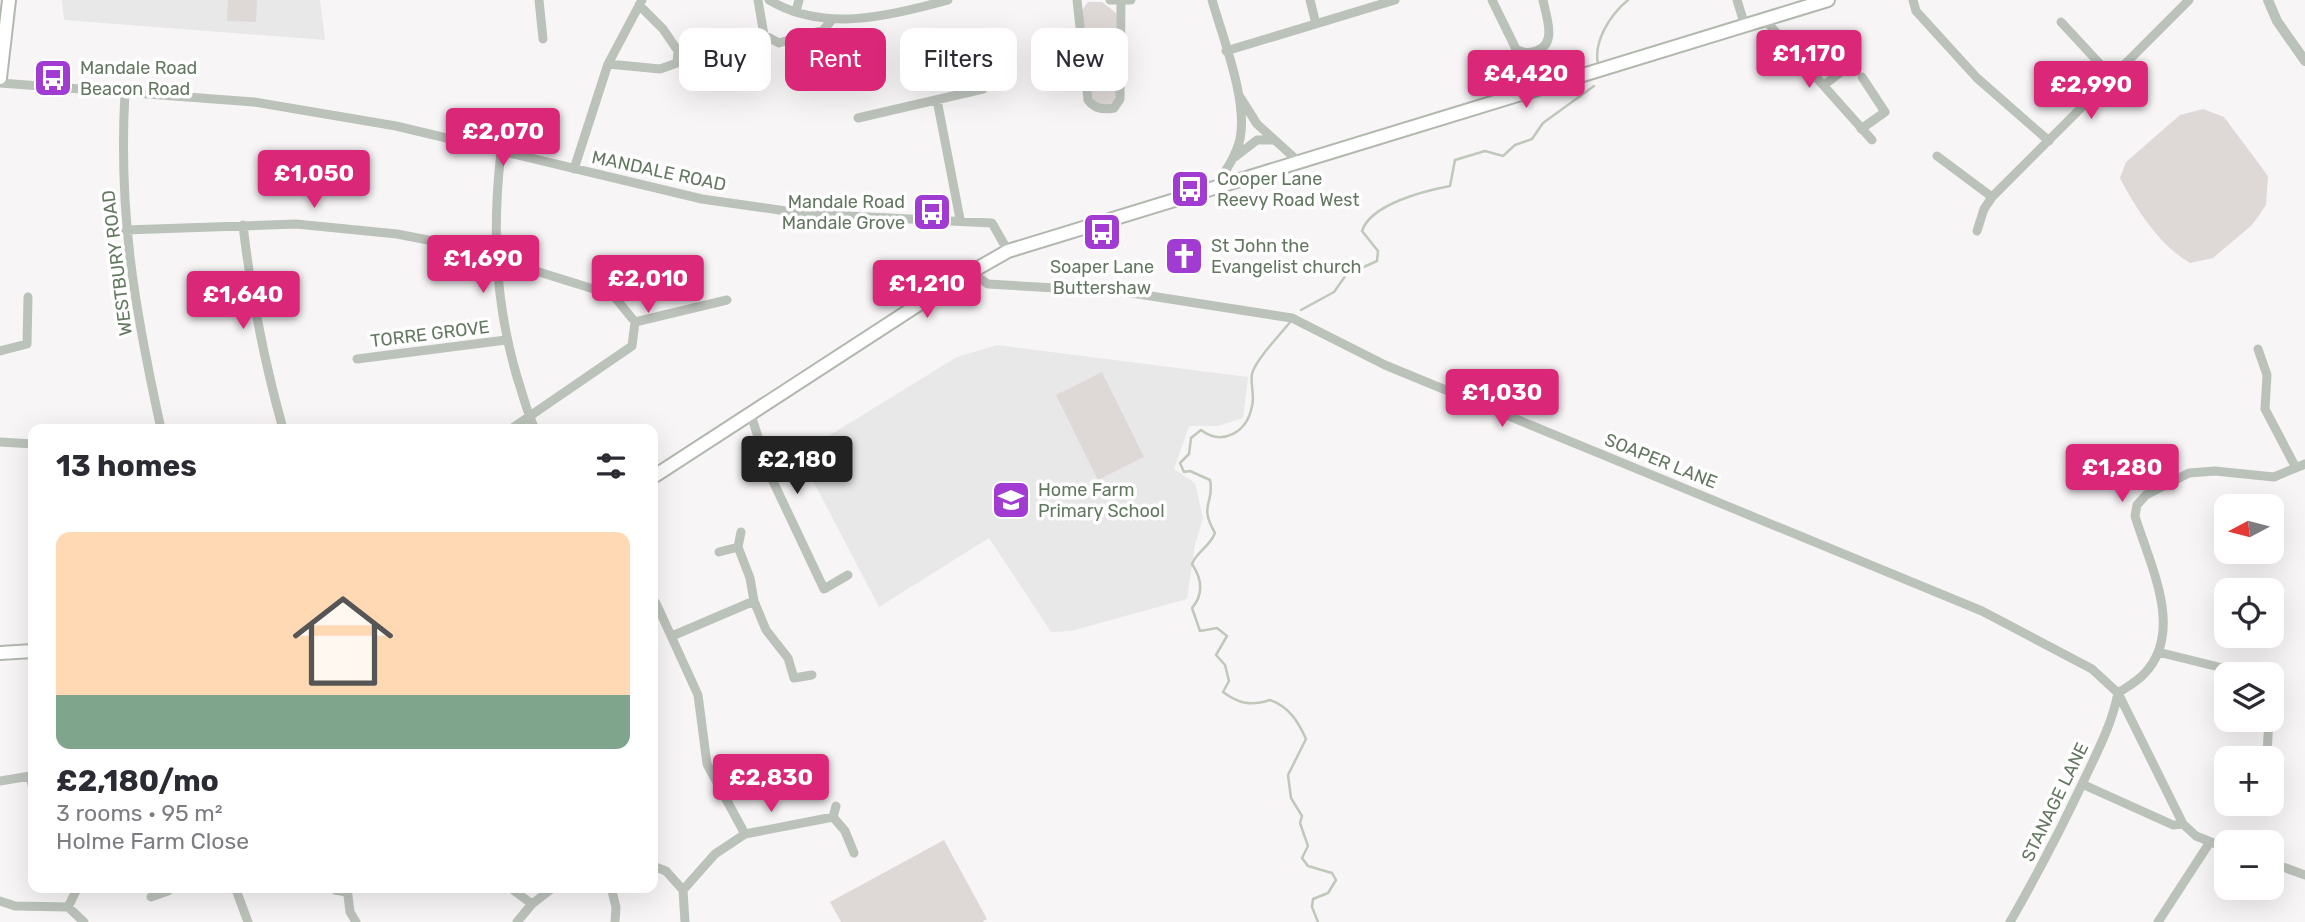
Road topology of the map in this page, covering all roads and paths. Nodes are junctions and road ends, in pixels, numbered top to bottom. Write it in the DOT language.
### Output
graph roads {
  1 [pos="539,0"];
  2 [pos="758,0"];
  3 [pos="769,0"];
  4 [pos="799,0"];
  5 [pos="948,0"];
  6 [pos="1076,0"];
  7 [pos="1110,0"];
  8 [pos="1212,0"];
  9 [pos="1310,0"];
  10 [pos="1395,0"];
  11 [pos="1492,0"];
  12 [pos="1543,0"];
  13 [pos="1737,0"];
  14 [pos="1828,0"];
  15 [pos="1913,0"];
  16 [pos="2189,0"];
  17 [pos="2268,0"];
  18 [pos="1126,1"];
  19 [pos="641,3"];
  20 [pos="6,4"];
  21 [pos="796,11"];
  22 [pos="832,20"];
  23 [pos="1765,20"];
  24 [pos="2061,22"];
  25 [pos="1315,24"];
  26 [pos="1745,26"];
  27 [pos="543,39"];
  28 [pos="1226,51"];
  29 [pos="2305,61"];
  30 [pos="608,64"];
  31 [pos="1841,72"];
  32 [pos="1862,77"];
  33 [pos="2112,77"];
  34 [pos="0,81"];
  35 [pos="1824,85"];
  36 [pos="975,91"];
  37 [pos="125,92"];
  38 [pos="1237,93"];
  39 [pos="937,100"];
  40 [pos="858,118"];
  41 [pos="1861,129"];
  42 [pos="1273,140"];
  43 [pos="1872,140"];
  44 [pos="2049,141"];
  45 [pos="500,152"];
  46 [pos="1937,156"];
  47 [pos="1231,161"];
  48 [pos="1299,162"];
  49 [pos="575,169"];
  50 [pos="1214,189"];
  51 [pos="1992,197"];
  52 [pos="961,219"];
  53 [pos="243,225"];
  54 [pos="125,230"];
  55 [pos="1977,231"];
  56 [pos="1007,251"];
  57 [pos="495,260"];
  58 [pos="970,272"];
  59 [pos="28,297"];
  60 [pos="727,300"];
  61 [pos="635,322"];
  62 [pos="506,340"];
  63 [pos="2258,349"];
  64 [pos="0,351"];
  65 [pos="357,359"];
  66 [pos="751,415"];
  67 [pos="530,419"];
  68 [pos="159,424"];
  69 [pos="282,424"];
  70 [pos="520,424"];
  71 [pos="532,424"];
  72 [pos="0,442"];
  73 [pos="28,444"];
  74 [pos="2302,467"];
  75 [pos="658,474"];
  76 [pos="741,533"];
  77 [pos="738,547"];
  78 [pos="719,552"];
  79 [pos="848,575"];
  80 [pos="824,589"];
  81 [pos="828,599"];
  82 [pos="754,601"];
  83 [pos="658,602"];
  84 [pos="672,636"];
  85 [pos="28,651"];
  86 [pos="2158,652"];
  87 [pos="0,653"];
  88 [pos="2214,666"];
  89 [pos="812,675"];
  90 [pos="2118,693"];
  91 [pos="28,776"];
  92 [pos="0,781"];
  93 [pos="2082,784"];
  94 [pos="836,806"];
  95 [pos="833,817"];
  96 [pos="2183,824"];
  97 [pos="745,834"];
  98 [pos="2210,842"];
  99 [pos="2214,844"];
  100 [pos="854,853"];
  101 [pos="2284,867"];
  102 [pos="658,868"];
  103 [pos="2305,875"];
  104 [pos="683,890"];
  105 [pos="75,893"];
  106 [pos="167,893"];
  107 [pos="237,893"];
  108 [pos="347,893"];
  109 [pos="517,893"];
  110 [pos="546,893"];
  111 [pos="612,893"];
  112 [pos="152,897"];
  113 [pos="0,901"];
  114 [pos="532,904"];
  115 [pos="68,907"];
  116 [pos="84,922"];
  117 [pos="248,922"];
  118 [pos="356,922"];
  119 [pos="517,922"];
  120 [pos="615,922"];
  121 [pos="685,922"];
  122 [pos="2010,922"];
  123 [pos="2158,922"];
  1 -- 27 [label="street"];
  2 -- 22 [label="street"];
  3 -- 21 [label="street"];
  4 -- 21 [label="street"];
  5 -- 22 [label="street"];
  6 -- 18 [label="street"];
  7 -- 18 [label="street"];
  8 -- 28 [label="street"];
  9 -- 25 [label="street"];
  10 -- 25 [label="street"];
  11 -- 12 [label="street"];
  13 -- 26 [label="street"];
  14 -- 23 [label="main road"];
  15 -- 44 [label="street"];
  16 -- 33 [label="street"];
  17 -- 29 [label="street"];
  19 -- 30 [label="street"];
  19 -- 30 [label="street"];
  20 -- 34 [label="main road"];
  21 -- 22 [label="street"];
  23 -- 26 [label="main road"];
  23 -- 35 [label="street"];
  24 -- 33 [label="street"];
  25 -- 28 [label="street"];
  26 -- 48 [label="main road"];
  28 -- 38 [label="street"];
  30 -- 49 [label="street"];
  31 -- 35 [label="street"];
  32 -- 41 [label="street"];
  33 -- 44 [label="street"];
  34 -- 37 [label="street, MANDALE ROAD"];
  35 -- 41 [label="street"];
  36 -- 39 [label="street"];
  37 -- 45 [label="street, MANDALE ROAD"];
  37 -- 54 [label="street, WESTBURY ROAD"];
  38 -- 42 [label="street"];
  38 -- 47 [label="street"];
  39 -- 40 [label="street"];
  39 -- 52 [label="street"];
  41 -- 43 [label="street"];
  42 -- 47 [label="street"];
  42 -- 48 [label="street"];
  44 -- 51 [label="street"];
  45 -- 49 [label="street, MANDALE ROAD"];
  45 -- 57 [label="street"];
  46 -- 51 [label="street"];
  47 -- 50 [label="street"];
  48 -- 50 [label="main road"];
  49 -- 52 [label="street, MANDALE ROAD"];
  50 -- 56 [label="main road"];
  51 -- 55 [label="street"];
  52 -- 56 [label="street, MANDALE ROAD"];
  53 -- 54 [label="street"];
  53 -- 57 [label="street"];
  53 -- 69 [label="street"];
  54 -- 68 [label="street, WESTBURY ROAD"];
  56 -- 58 [label="main road"];
  57 -- 61 [label="street"];
  57 -- 62 [label="street"];
  58 -- 66 [label="main road"];
  58 -- 90 [label="street, SOAPER LANE"];
  59 -- 64 [label="street"];
  60 -- 61 [label="street"];
  61 -- 67 [label="street"];
  62 -- 65 [label="street, TORRE GROVE"];
  62 -- 67 [label="street"];
  63 -- 74 [label="street"];
  66 -- 75 [label="main road"];
  66 -- 80 [label="street"];
  67 -- 70 [label="street"];
  67 -- 71 [label="street"];
  72 -- 73 [label="street"];
  74 -- 86 [label="street"];
  76 -- 77 [label="street"];
  77 -- 78 [label="street"];
  77 -- 82 [label="street"];
  79 -- 80 [label="street"];
  80 -- 81 [label="street"];
  82 -- 84 [label="street"];
  82 -- 89 [label="street"];
  83 -- 84 [label="street"];
  84 -- 97 [label="street"];
  85 -- 87 [label="main road"];
  86 -- 88 [label="street"];
  86 -- 90 [label="street"];
  90 -- 93 [label="street, STANAGE LANE"];
  90 -- 96 [label="street"];
  91 -- 92 [label="street"];
  93 -- 96 [label="street"];
  93 -- 122 [label="street, STANAGE LANE"];
  94 -- 95 [label="street"];
  95 -- 97 [label="street"];
  95 -- 100 [label="street"];
  96 -- 98 [label="street"];
  97 -- 104 [label="street"];
  98 -- 99 [label="street"];
  98 -- 123 [label="street"];
  101 -- 103 [label="street"];
  102 -- 104 [label="street"];
  104 -- 121 [label="street"];
  105 -- 115 [label="street"];
  106 -- 112 [label="street"];
  107 -- 117 [label="street"];
  108 -- 118 [label="street"];
  109 -- 114 [label="street"];
  110 -- 114 [label="street"];
  111 -- 120 [label="street"];
  113 -- 115 [label="street"];
  114 -- 119 [label="street"];
  115 -- 116 [label="street"];
}
